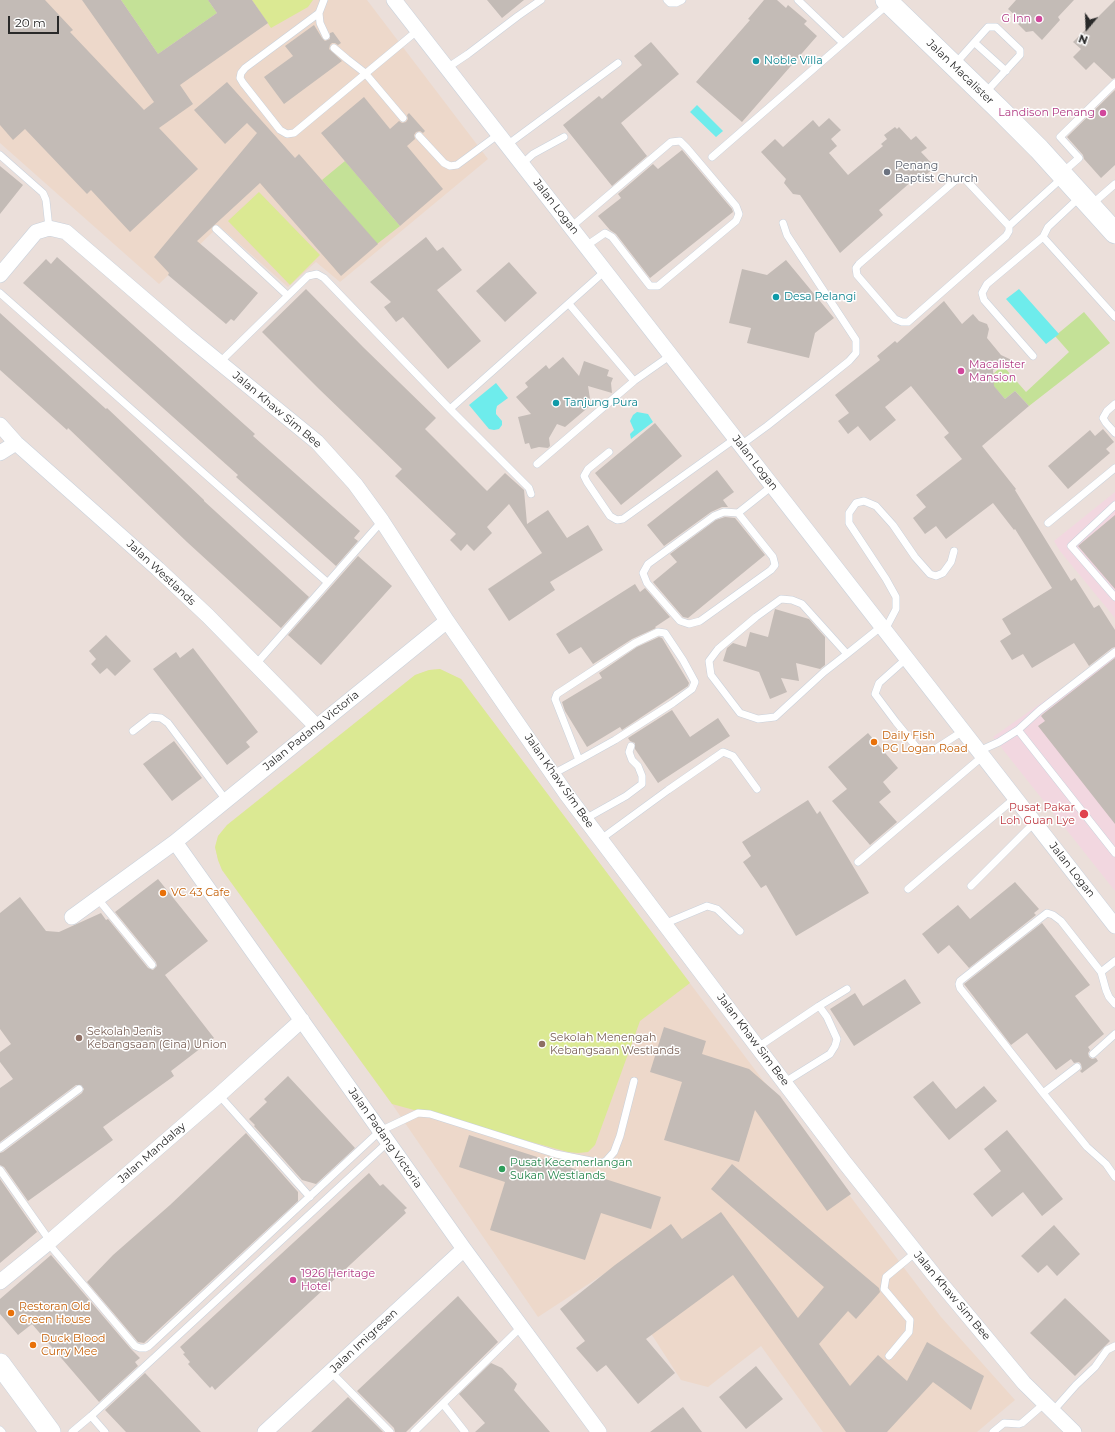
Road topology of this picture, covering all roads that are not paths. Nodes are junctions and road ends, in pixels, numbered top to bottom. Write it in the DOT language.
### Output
graph roads {
  1 [pos="324,0"];
  2 [pos="395,0"];
  3 [pos="541,0"];
  4 [pos="667,0"];
  5 [pos="682,0"];
  6 [pos="798,0"];
  7 [pos="887,2"];
  8 [pos="319,13"];
  9 [pos="418,30"];
  10 [pos="326,36"];
  11 [pos="843,43"];
  12 [pos="975,43"];
  13 [pos="334,48"];
  14 [pos="618,63"];
  15 [pos="954,65"];
  16 [pos="447,68"];
  17 [pos="1006,71"];
  18 [pos="365,73"];
  19 [pos="1115,83"];
  20 [pos="984,94"];
  21 [pos="403,118"];
  22 [pos="419,136"];
  23 [pos="564,137"];
  24 [pos="503,139"];
  25 [pos="0,155"];
  26 [pos="712,157"];
  27 [pos="522,164"];
  28 [pos="1062,175"];
  29 [pos="1115,184"];
  30 [pos="1086,201"];
  31 [pos="783,223"];
  32 [pos="1009,226"];
  33 [pos="571,227"];
  34 [pos="49,228"];
  35 [pos="216,229"];
  36 [pos="1115,232"];
  37 [pos="1043,237"];
  38 [pos="586,246"];
  39 [pos="605,271"];
  40 [pos="0,275"];
  41 [pos="0,293"];
  42 [pos="287,295"];
  43 [pos="568,304"];
  44 [pos="1115,317"];
  45 [pos="671,355"];
  46 [pos="1033,356"];
  47 [pos="219,363"];
  48 [pos="634,381"];
  49 [pos="1115,404"];
  50 [pos="450,409"];
  51 [pos="0,425"];
  52 [pos="1115,433"];
  53 [pos="738,441"];
  54 [pos="16,443"];
  55 [pos="609,452"];
  56 [pos="0,453"];
  57 [pos="537,464"];
  58 [pos="1115,468"];
  59 [pos="772,486"];
  60 [pos="531,494"];
  61 [pos="1115,505"];
  62 [pos="738,513"];
  63 [pos="382,521"];
  64 [pos="1048,523"];
  65 [pos="954,551"];
  66 [pos="327,582"];
  67 [pos="1115,597"];
  68 [pos="447,621"];
  69 [pos="883,628"];
  70 [pos="1115,652"];
  71 [pos="847,654"];
  72 [pos="907,658"];
  73 [pos="256,664"];
  74 [pos="316,726"];
  75 [pos="1018,730"];
  76 [pos="132,731"];
  77 [pos="963,731"];
  78 [pos="631,746"];
  79 [pos="981,754"];
  80 [pos="579,760"];
  81 [pos="553,774"];
  82 [pos="757,789"];
  83 [pos="1015,798"];
  84 [pos="226,800"];
  85 [pos="585,819"];
  86 [pos="1035,822"];
  87 [pos="601,840"];
  88 [pos="175,842"];
  89 [pos="1115,853"];
  90 [pos="858,862"];
  91 [pos="971,886"];
  92 [pos="908,889"];
  93 [pos="98,899"];
  94 [pos="72,918"];
  95 [pos="664,924"];
  96 [pos="1115,926"];
  97 [pos="740,930"];
  98 [pos="1115,961"];
  99 [pos="152,965"];
  100 [pos="1101,972"];
  101 [pos="847,989"];
  102 [pos="1115,1004"];
  103 [pos="818,1006"];
  104 [pos="302,1020"];
  105 [pos="1115,1034"];
  106 [pos="758,1047"];
  107 [pos="1093,1054"];
  108 [pos="1077,1066"];
  109 [pos="634,1081"];
  110 [pos="784,1082"];
  111 [pos="79,1089"];
  112 [pos="1043,1093"];
  113 [pos="219,1095"];
  114 [pos="384,1137"];
  115 [pos="0,1148"];
  116 [pos="0,1170"];
  117 [pos="1115,1177"];
  118 [pos="310,1197"];
  119 [pos="49,1242"];
  120 [pos="464,1249"];
  121 [pos="916,1252"];
  122 [pos="0,1282"];
  123 [pos="521,1327"];
  124 [pos="1115,1346"];
  125 [pos="889,1356"];
  126 [pos="0,1364"];
  127 [pos="331,1372"];
  128 [pos="443,1404"];
  129 [pos="1049,1407"];
  130 [pos="91,1416"];
  131 [pos="48,1431"];
  132 [pos="72,1432"];
  133 [pos="105,1432"];
  134 [pos="265,1432"];
  135 [pos="390,1432"];
  136 [pos="414,1432"];
  137 [pos="465,1432"];
  138 [pos="599,1432"];
  139 [pos="993,1432"];
  140 [pos="1074,1432"];
  1 -- 8 [label="lane"];
  2 -- 9 [label="street, Jalan Logan"];
  3 -- 16 [label="lane"];
  4 -- 5 [label="lane"];
  6 -- 11 [label="lane"];
  7 -- 11 [label="lane"];
  7 -- 15 [label="main road, Jalan Macalister"];
  8 -- 10 [label="lane"];
  8 -- 18 [label="lane"];
  9 -- 16 [label="street, Jalan Logan"];
  9 -- 18 [label="lane"];
  11 -- 26 [label="lane"];
  12 -- 15 [label="lane"];
  12 -- 17 [label="lane"];
  12 -- 17 [label="lane"];
  13 -- 18 [label="lane"];
  14 -- 24 [label="lane"];
  15 -- 20 [label="main road, Jalan Macalister"];
  16 -- 24 [label="street, Jalan Logan"];
  17 -- 20 [label="lane"];
  18 -- 21 [label="lane"];
  19 -- 28 [label="lane"];
  20 -- 28 [label="main road, Jalan Macalister"];
  22 -- 24 [label="lane"];
  23 -- 27 [label="lane"];
  24 -- 27 [label="street, Jalan Logan"];
  25 -- 34 [label="lane"];
  27 -- 33 [label="street, Jalan Logan"];
  28 -- 30 [label="main road, Jalan Macalister"];
  28 -- 32 [label="lane"];
  29 -- 30 [label="lane"];
  30 -- 36 [label="main road, Jalan Macalister"];
  30 -- 37 [label="lane"];
  31 -- 53 [label="lane"];
  32 -- 32 [label="lane"];
  33 -- 38 [label="street, Jalan Logan"];
  33 -- 38 [label="lane"];
  34 -- 40 [label="street"];
  34 -- 47 [label="street, Jalan Khaw Sim Bee"];
  35 -- 42 [label="lane"];
  37 -- 44 [label="lane"];
  37 -- 46 [label="lane"];
  38 -- 39 [label="street, Jalan Logan"];
  39 -- 43 [label="lane"];
  39 -- 45 [label="street, Jalan Logan"];
  41 -- 66 [label="lane"];
  42 -- 47 [label="lane"];
  42 -- 50 [label="lane"];
  43 -- 48 [label="lane"];
  43 -- 50 [label="lane"];
  45 -- 48 [label="lane"];
  45 -- 53 [label="street, Jalan Logan"];
  47 -- 63 [label="street, Jalan Khaw Sim Bee"];
  48 -- 57 [label="lane"];
  49 -- 52 [label="lane"];
  50 -- 60 [label="lane"];
  51 -- 54 [label="street, Jalan Westlands"];
  53 -- 55 [label="lane"];
  53 -- 59 [label="street, Jalan Logan"];
  54 -- 56 [label="street"];
  54 -- 73 [label="street, Jalan Westlands"];
  58 -- 64 [label="lane"];
  59 -- 62 [label="lane"];
  59 -- 69 [label="street, Jalan Logan"];
  61 -- 67 [label="lane"];
  62 -- 62 [label="lane"];
  63 -- 66 [label="lane"];
  63 -- 68 [label="street, Jalan Khaw Sim Bee"];
  65 -- 69 [label="lane"];
  66 -- 73 [label="lane"];
  68 -- 74 [label="street, Jalan Padang Victoria"];
  68 -- 81 [label="street, Jalan Khaw Sim Bee"];
  69 -- 71 [label="lane"];
  69 -- 72 [label="street, Jalan Logan"];
  70 -- 75 [label="lane"];
  71 -- 71 [label="lane"];
  72 -- 77 [label="street, Jalan Logan"];
  72 -- 77 [label="lane"];
  73 -- 74 [label="street, Jalan Westlands"];
  74 -- 84 [label="street, Jalan Padang Victoria"];
  75 -- 79 [label="lane"];
  75 -- 89 [label="lane"];
  76 -- 84 [label="lane"];
  77 -- 79 [label="street, Jalan Logan"];
  78 -- 85 [label="lane"];
  79 -- 83 [label="street, Jalan Logan"];
  79 -- 90 [label="lane"];
  80 -- 80 [label="lane"];
  80 -- 81 [label="lane"];
  81 -- 85 [label="street, Jalan Khaw Sim Bee"];
  82 -- 87 [label="lane"];
  83 -- 86 [label="street, Jalan Logan"];
  83 -- 92 [label="lane"];
  84 -- 88 [label="street, Jalan Padang Victoria"];
  85 -- 87 [label="street, Jalan Khaw Sim Bee"];
  86 -- 91 [label="lane"];
  86 -- 96 [label="street, Jalan Logan"];
  87 -- 95 [label="street, Jalan Khaw Sim Bee"];
  88 -- 93 [label="street, Jalan Padang Victoria"];
  88 -- 104 [label="street, Jalan Padang Victoria"];
  93 -- 94 [label="street, Jalan Padang Victoria"];
  93 -- 99 [label="lane"];
  95 -- 97 [label="lane"];
  95 -- 106 [label="street, Jalan Khaw Sim Bee"];
  98 -- 100 [label="lane"];
  100 -- 102 [label="lane"];
  100 -- 112 [label="lane"];
  101 -- 103 [label="lane"];
  103 -- 106 [label="lane"];
  103 -- 110 [label="lane"];
  104 -- 113 [label="street, Jalan Mandalay"];
  104 -- 114 [label="street, Jalan Padang Victoria"];
  105 -- 107 [label="lane"];
  106 -- 110 [label="street, Jalan Khaw Sim Bee"];
  108 -- 112 [label="lane"];
  109 -- 114 [label="lane"];
  110 -- 121 [label="street, Jalan Khaw Sim Bee"];
  111 -- 115 [label="lane"];
  112 -- 117 [label="lane"];
  113 -- 118 [label="lane"];
  113 -- 119 [label="street, Jalan Mandalay"];
  114 -- 118 [label="lane"];
  114 -- 120 [label="street, Jalan Padang Victoria"];
  114 -- 130 [label="lane"];
  116 -- 119 [label="lane"];
  118 -- 119 [label="lane"];
  119 -- 122 [label="street, Jalan Mandalay"];
  120 -- 123 [label="street, Jalan Padang Victoria"];
  120 -- 127 [label="street, Jalan Imigresen"];
  121 -- 125 [label="lane"];
  121 -- 129 [label="street, Jalan Khaw Sim Bee"];
  123 -- 128 [label="lane"];
  123 -- 138 [label="street, Jalan Padang Victoria"];
  124 -- 129 [label="lane"];
  126 -- 131 [label="main road"];
  127 -- 134 [label="street, Jalan Imigresen"];
  127 -- 135 [label="lane"];
  128 -- 136 [label="lane"];
  128 -- 137 [label="lane"];
  129 -- 139 [label="lane"];
  129 -- 140 [label="street, Jalan Khaw Sim Bee"];
  130 -- 132 [label="lane"];
  130 -- 133 [label="lane"];
}
